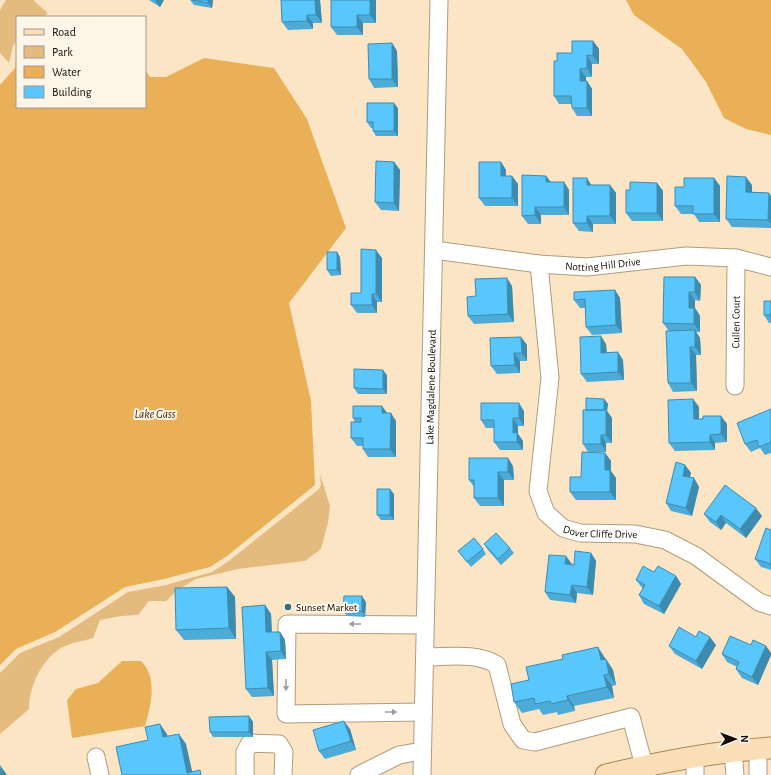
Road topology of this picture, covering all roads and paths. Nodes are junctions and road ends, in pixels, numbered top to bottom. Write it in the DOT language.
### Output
graph roads {
  1 [pos="439,0"];
  2 [pos="434,250"];
  3 [pos="736,258"];
  4 [pos="538,264"];
  5 [pos="771,267"];
  6 [pos="735,386"];
  7 [pos="771,606"];
  8 [pos="425,625"];
  9 [pos="425,657"];
  10 [pos="424,712"];
  11 [pos="764,749"];
  12 [pos="422,751"];
  13 [pos="733,752"];
  14 [pos="96,757"];
  15 [pos="695,766"];
  16 [pos="649,768"];
  17 [pos="100,775"];
  18 [pos="245,775"];
  19 [pos="283,775"];
  20 [pos="359,775"];
  21 [pos="422,775"];
  22 [pos="606,775"];
  23 [pos="735,775"];
  24 [pos="758,775"];
  1 -- 2 [label="street, Lake Magdalene Boulevard"];
  2 -- 4 [label="street, Notting Hill Drive"];
  2 -- 8 [label="street, Lake Magdalene Boulevard"];
  3 -- 4 [label="street, Notting Hill Drive"];
  3 -- 5 [label="street, Notting Hill Drive"];
  3 -- 6 [label="street, Cullen Court"];
  4 -- 7 [label="street, Dover Cliffe Drive"];
  8 -- 9 [label="street, Lake Magdalene Boulevard"];
  8 -- 10 [label="street, one-way"];
  9 -- 10 [label="street, Lake Magdalene Boulevard"];
  9 -- 16 [label="street"];
  10 -- 12 [label="street, Lake Magdalene Boulevard"];
  11 -- 13 [label="main road"];
  11 -- 24 [label="street"];
  12 -- 20 [label="street"];
  12 -- 21 [label="street, Lake Magdalene Boulevard"];
  13 -- 15 [label="main road"];
  13 -- 23 [label="street"];
  14 -- 17 [label="street"];
  15 -- 16 [label="main road"];
  16 -- 22 [label="main road"];
  18 -- 19 [label="street"];
}
